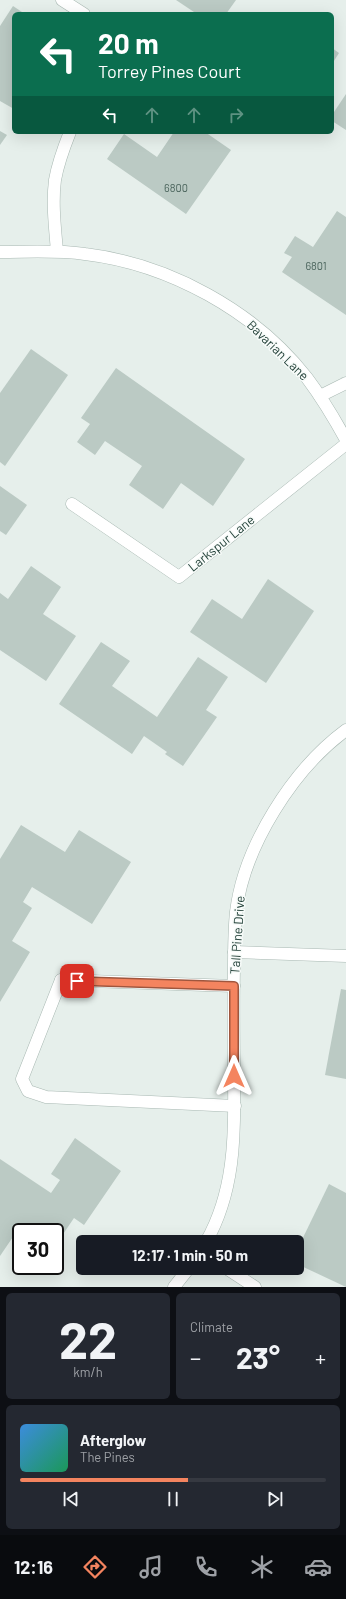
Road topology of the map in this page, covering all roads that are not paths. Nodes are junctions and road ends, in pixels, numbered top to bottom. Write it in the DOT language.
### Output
graph roads {
  1 [pos="62,0"];
  2 [pos="81,12"];
  3 [pos="69,134"];
  4 [pos="57,251"];
  5 [pos="0,252"];
  6 [pos="346,383"];
  7 [pos="320,396"];
  8 [pos="346,440"];
  9 [pos="346,444"];
  10 [pos="72,504"];
  11 [pos="346,730"];
  12 [pos="234,952"];
  13 [pos="346,956"];
  14 [pos="234,986"];
  15 [pos="235,1106"];
  16 [pos="209,1235"];
  17 [pos="183,1275"];
  18 [pos="237,1275"];
  19 [pos="174,1287"];
  20 [pos="255,1287"];
  1 -- 2 [label="street"];
  3 -- 4 [label="street"];
  4 -- 5 [label="street, Bavarian Lane"];
  4 -- 7 [label="street, Bavarian Lane"];
  6 -- 7 [label="street"];
  7 -- 8 [label="street, Bavarian Lane"];
  9 -- 10 [label="street, Larkspur Lane"];
  11 -- 12 [label="street, Tall Pine Drive"];
  12 -- 13 [label="street"];
  12 -- 14 [label="street, Tall Pine Drive"];
  14 -- 15 [label="street, Tall Pine Drive"];
  14 -- 15 [label="street"];
  15 -- 16 [label="street, Tall Pine Drive"];
  17 -- 19 [label="street"];
  18 -- 20 [label="street"];
}
